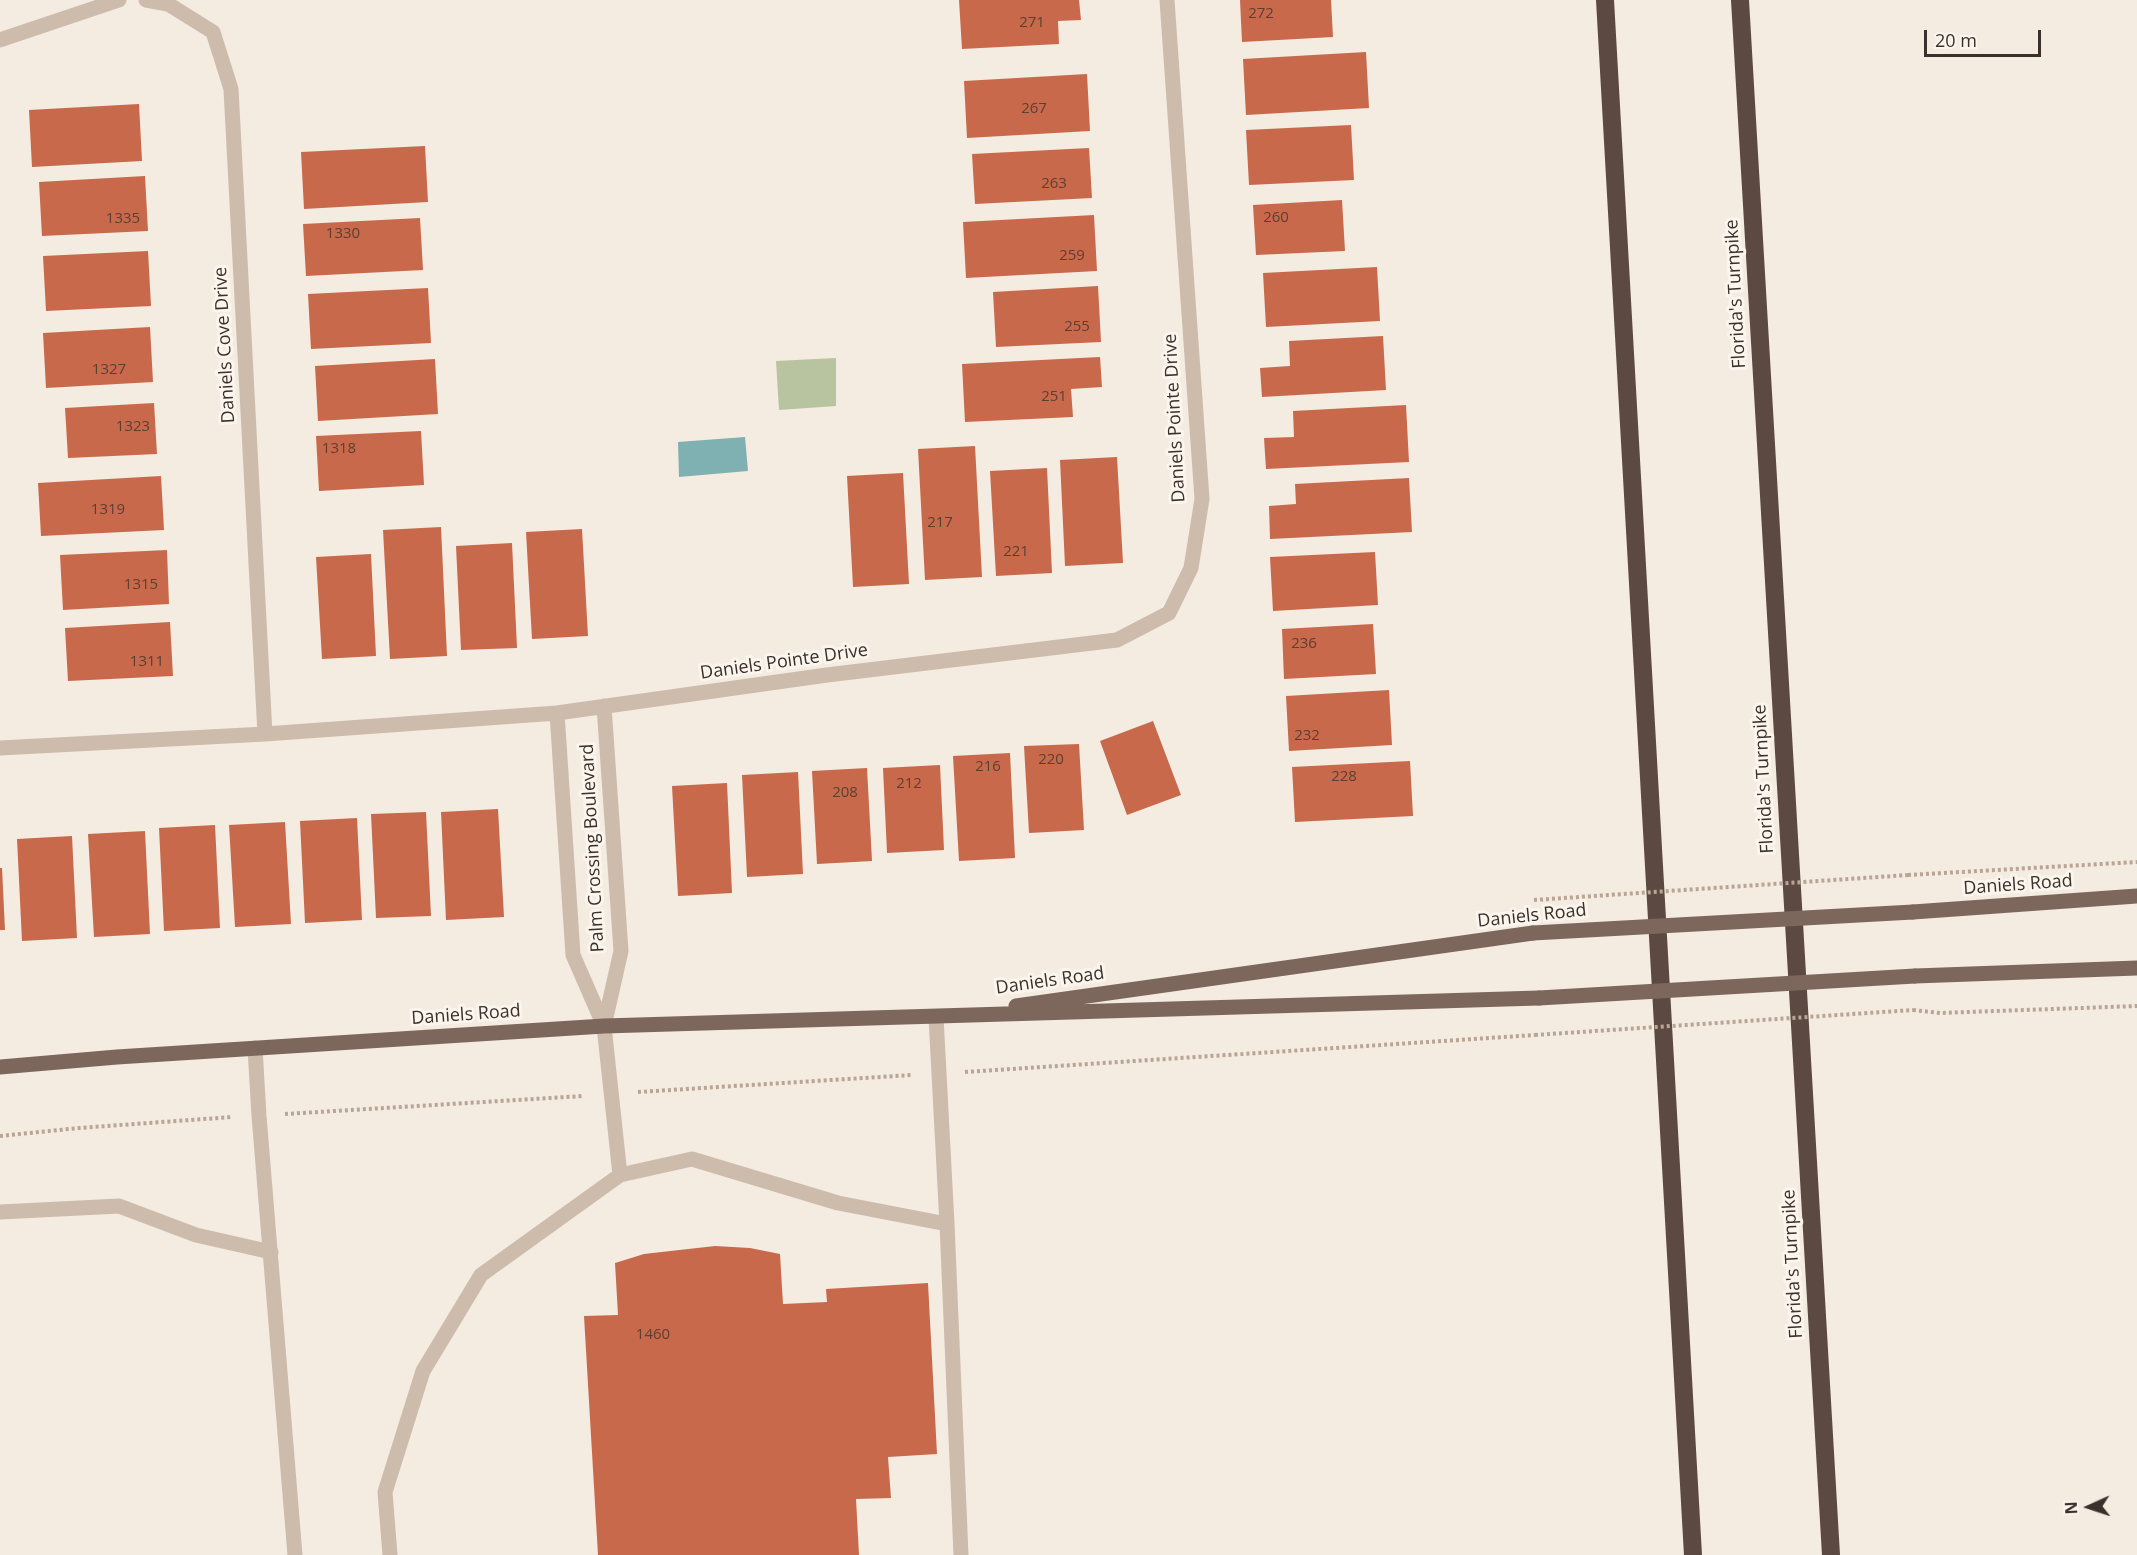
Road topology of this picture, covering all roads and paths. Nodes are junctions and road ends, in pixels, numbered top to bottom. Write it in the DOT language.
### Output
graph roads {
  1 [pos="119,0"];
  2 [pos="146,0"];
  3 [pos="1167,0"];
  4 [pos="1605,0"];
  5 [pos="1740,0"];
  6 [pos="0,40"];
  7 [pos="604,706"];
  8 [pos="557,713"];
  9 [pos="265,734"];
  10 [pos="0,748"];
  11 [pos="2137,862"];
  12 [pos="2137,896"];
  13 [pos="1534,900"];
  14 [pos="2137,968"];
  15 [pos="2137,1006"];
  16 [pos="936,1017"];
  17 [pos="604,1026"];
  18 [pos="255,1048"];
  19 [pos="0,1067"];
  20 [pos="939,1074"];
  21 [pos="612,1094"];
  22 [pos="259,1116"];
  23 [pos="0,1136"];
  24 [pos="621,1175"];
  25 [pos="0,1212"];
  26 [pos="947,1224"];
  27 [pos="271,1252"];
  28 [pos="295,1555"];
  29 [pos="390,1555"];
  30 [pos="961,1555"];
  31 [pos="1693,1555"];
  32 [pos="1831,1555"];
  1 -- 6 [label="street"];
  2 -- 9 [label="street, Daniels Cove Drive"];
  3 -- 7 [label="street, Daniels Pointe Drive"];
  4 -- 31 [label="highway"];
  5 -- 32 [label="highway, Florida's Turnpike"];
  7 -- 8 [label="street"];
  7 -- 17 [label="street, Palm Crossing Boulevard"];
  8 -- 9 [label="street"];
  8 -- 17 [label="street, Palm Crossing Boulevard"];
  9 -- 10 [label="street"];
  11 -- 13 [label="path, bridge"];
  12 -- 16 [label="main road, Daniels Road, bridge"];
  14 -- 16 [label="main road, Daniels Road, bridge"];
  15 -- 20 [label="path, bridge"];
  16 -- 17 [label="main road, Daniels Road"];
  16 -- 20 [label="street"];
  17 -- 18 [label="main road, Daniels Road"];
  17 -- 21 [label="street"];
  18 -- 19 [label="main road, Daniels Road"];
  18 -- 22 [label="street"];
  20 -- 21 [label="path"];
  20 -- 26 [label="street"];
  21 -- 22 [label="path"];
  21 -- 24 [label="street"];
  22 -- 23 [label="path"];
  22 -- 27 [label="street"];
  24 -- 26 [label="street"];
  24 -- 29 [label="street"];
  25 -- 27 [label="street"];
  26 -- 30 [label="street"];
  27 -- 28 [label="street"];
}
